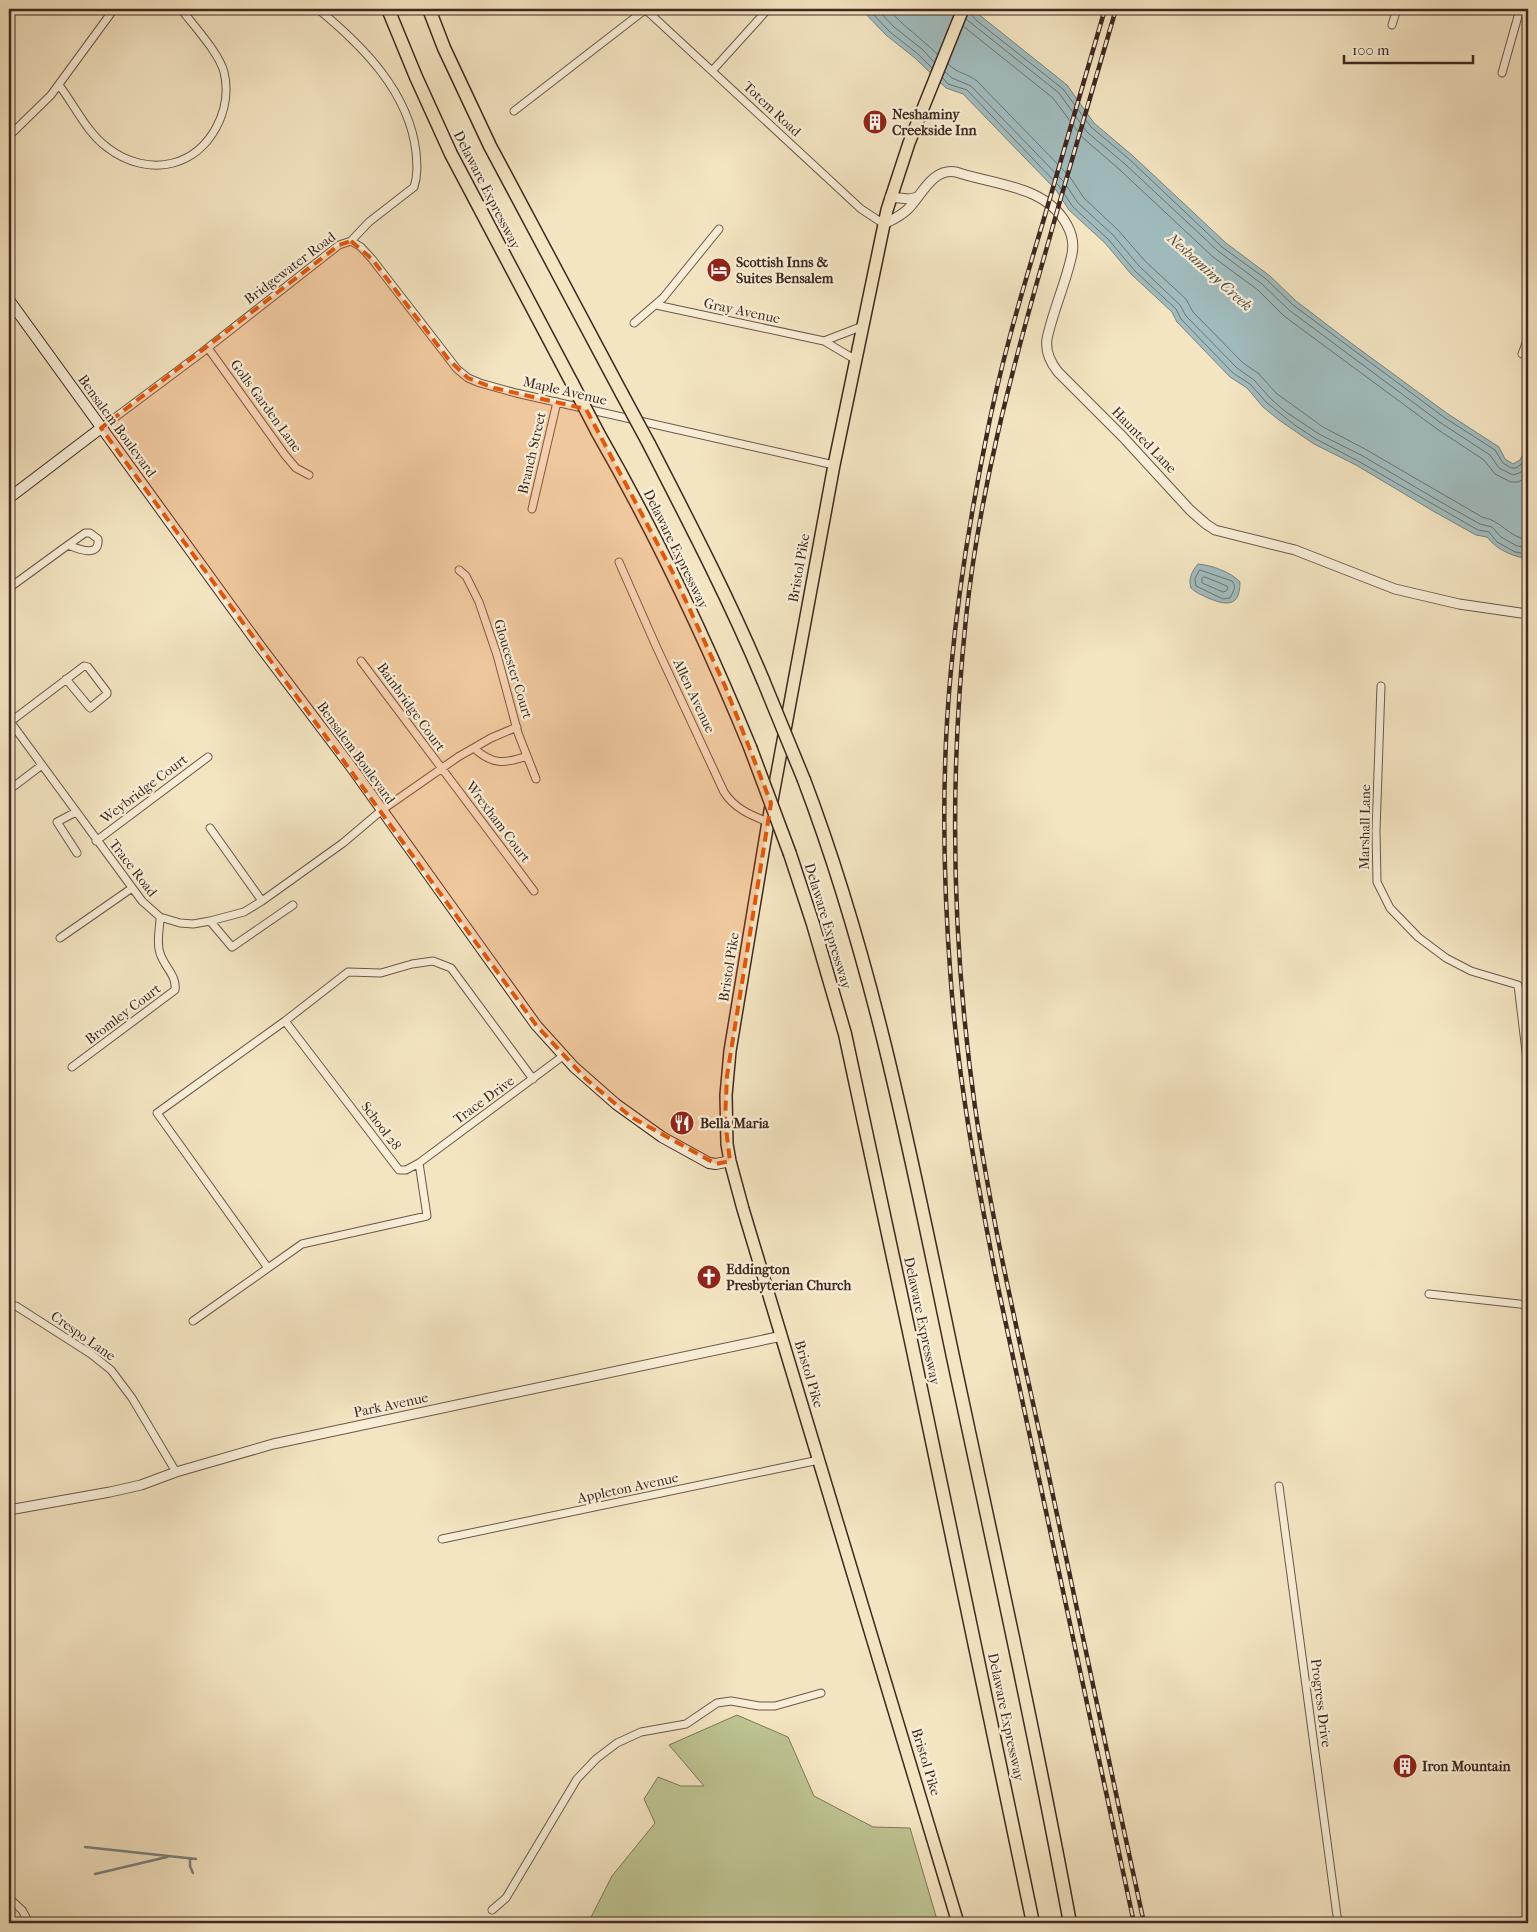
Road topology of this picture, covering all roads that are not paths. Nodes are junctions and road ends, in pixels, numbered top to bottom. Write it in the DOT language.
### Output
graph roads {
  1 [pos="114,9"];
  2 [pos="182,9"];
  3 [pos="318,9"];
  4 [pos="388,9"];
  5 [pos="429,9"];
  6 [pos="646,9"];
  7 [pos="768,9"];
  8 [pos="962,9"];
  9 [pos="1397,9"];
  10 [pos="1520,9"];
  11 [pos="1392,25"];
  12 [pos="712,71"];
  13 [pos="1502,73"];
  14 [pos="59,86"];
  15 [pos="514,111"];
  16 [pos="9,136"];
  17 [pos="890,196"];
  18 [pos="918,197"];
  19 [pos="884,224"];
  20 [pos="719,229"];
  21 [pos="351,241"];
  22 [pos="9,300"];
  23 [pos="656,305"];
  24 [pos="634,323"];
  25 [pos="863,326"];
  26 [pos="1528,338"];
  27 [pos="824,341"];
  28 [pos="208,348"];
  29 [pos="1522,354"];
  30 [pos="856,360"];
  31 [pos="557,402"];
  32 [pos="101,428"];
  33 [pos="834,465"];
  34 [pos="309,475"];
  35 [pos="9,498"];
  36 [pos="532,509"];
  37 [pos="68,546"];
  38 [pos="619,562"];
  39 [pos="459,570"];
  40 [pos="9,588"];
  41 [pos="1528,614"];
  42 [pos="362,660"];
  43 [pos="66,679"];
  44 [pos="1381,686"];
  45 [pos="9,721"];
  46 [pos="517,727"];
  47 [pos="474,748"];
  48 [pos="527,756"];
  49 [pos="208,757"];
  50 [pos="42,766"];
  51 [pos="441,769"];
  52 [pos="536,779"];
  53 [pos="9,790"];
  54 [pos="382,810"];
  55 [pos="76,812"];
  56 [pos="768,822"];
  57 [pos="210,828"];
  58 [pos="96,841"];
  59 [pos="77,853"];
  60 [pos="132,888"];
  61 [pos="534,891"];
  62 [pos="262,901"];
  63 [pos="293,905"];
  64 [pos="160,917"];
  65 [pos="210,921"];
  66 [pos="60,938"];
  67 [pos="285,1021"];
  68 [pos="563,1056"];
  69 [pos="72,1067"];
  70 [pos="1528,1068"];
  71 [pos="533,1080"];
  72 [pos="730,1161"];
  73 [pos="419,1163"];
  74 [pos="268,1268"];
  75 [pos="1429,1294"];
  76 [pos="1528,1305"];
  77 [pos="16,1306"];
  78 [pos="193,1321"];
  79 [pos="782,1336"];
  80 [pos="819,1460"];
  81 [pos="176,1472"];
  82 [pos="1279,1486"];
  83 [pos="9,1510"];
  84 [pos="442,1539"];
  85 [pos="821,1693"];
  86 [pos="9,1898"];
  87 [pos="492,1910"];
  88 [pos="29,1923"];
  89 [pos="958,1923"];
  90 [pos="1033,1923"];
  91 [pos="1070,1923"];
  92 [pos="1338,1923"];
  1 -- 14 [label="street"];
  2 -- 14 [label="street"];
  3 -- 21 [label="street, Bridgewater Road"];
  4 -- 90 [label="highway, Delaware Expressway, bridge"];
  5 -- 91 [label="highway, Delaware Expressway, bridge"];
  6 -- 12 [label="street, Totem Road"];
  6 -- 15 [label="street"];
  7 -- 12 [label="street"];
  8 -- 17 [label="main road, Bristol Pike"];
  9 -- 11 [label="street"];
  10 -- 13 [label="street"];
  12 -- 19 [label="street, Totem Road"];
  14 -- 16 [label="street"];
  17 -- 18 [label="street"];
  17 -- 19 [label="main road, Bristol Pike"];
  18 -- 19 [label="street, Haunted Lane"];
  18 -- 41 [label="street, Haunted Lane"];
  19 -- 25 [label="main road, Bristol Pike"];
  20 -- 23 [label="street"];
  21 -- 28 [label="street, Bridgewater Road"];
  21 -- 31 [label="street, Maple Avenue"];
  22 -- 32 [label="main road, Bensalem Boulevard"];
  23 -- 24 [label="street"];
  23 -- 27 [label="street, Gray Avenue"];
  25 -- 27 [label="street"];
  25 -- 30 [label="main road, Bristol Pike"];
  26 -- 29 [label="street"];
  27 -- 30 [label="street, Gray Avenue"];
  28 -- 32 [label="street, Bridgewater Road"];
  28 -- 34 [label="street, Golls Garden Lane"];
  30 -- 33 [label="main road, Bristol Pike"];
  31 -- 33 [label="street, Maple Avenue"];
  31 -- 36 [label="street, Branch Street"];
  32 -- 35 [label="main road, Bridgewater Road"];
  32 -- 54 [label="main road, Bensalem Boulevard"];
  33 -- 56 [label="main road, Bristol Pike"];
  37 -- 40 [label="street"];
  38 -- 56 [label="street, Allen Avenue"];
  39 -- 46 [label="street, Gloucester Court"];
  42 -- 51 [label="street, Bainbridge Court"];
  43 -- 43 [label="street"];
  43 -- 45 [label="street"];
  44 -- 70 [label="street, Marshall Lane"];
  45 -- 50 [label="street, Trace Road"];
  46 -- 47 [label="street, Trace Road"];
  46 -- 48 [label="street, Gloucester Court"];
  47 -- 48 [label="street"];
  47 -- 51 [label="street, Trace Road"];
  48 -- 52 [label="street, Gloucester Court"];
  49 -- 58 [label="street, Weybridge Court"];
  50 -- 53 [label="street"];
  50 -- 55 [label="street, Trace Road"];
  51 -- 54 [label="street, Trace Road"];
  51 -- 61 [label="street, Wrexham Court"];
  54 -- 62 [label="street, Trace Road"];
  54 -- 68 [label="main road, Bensalem Boulevard"];
  55 -- 58 [label="street, Trace Road"];
  55 -- 59 [label="street"];
  56 -- 72 [label="main road, Bristol Pike"];
  57 -- 62 [label="street"];
  58 -- 60 [label="street, Trace Road"];
  60 -- 64 [label="street, Trace Road"];
  60 -- 66 [label="street"];
  62 -- 65 [label="street, Trace Road"];
  63 -- 65 [label="street"];
  64 -- 65 [label="street, Trace Road"];
  64 -- 69 [label="street, Bromley Court"];
  67 -- 71 [label="street"];
  67 -- 73 [label="street, School 28"];
  67 -- 74 [label="street"];
  68 -- 71 [label="street, Trace Drive"];
  68 -- 72 [label="main road, Bensalem Boulevard"];
  71 -- 73 [label="street, Trace Drive"];
  72 -- 79 [label="main road, Bristol Pike"];
  73 -- 74 [label="street"];
  74 -- 78 [label="street"];
  75 -- 76 [label="street"];
  77 -- 81 [label="street, Crespo Lane"];
  79 -- 80 [label="main road, Bristol Pike"];
  79 -- 81 [label="street, Park Avenue"];
  80 -- 84 [label="street, Appleton Avenue"];
  80 -- 89 [label="main road, Bristol Pike"];
  81 -- 83 [label="street, Park Avenue"];
  82 -- 92 [label="street, Progress Drive"];
  85 -- 87 [label="street"];
  86 -- 88 [label="street"];
}
